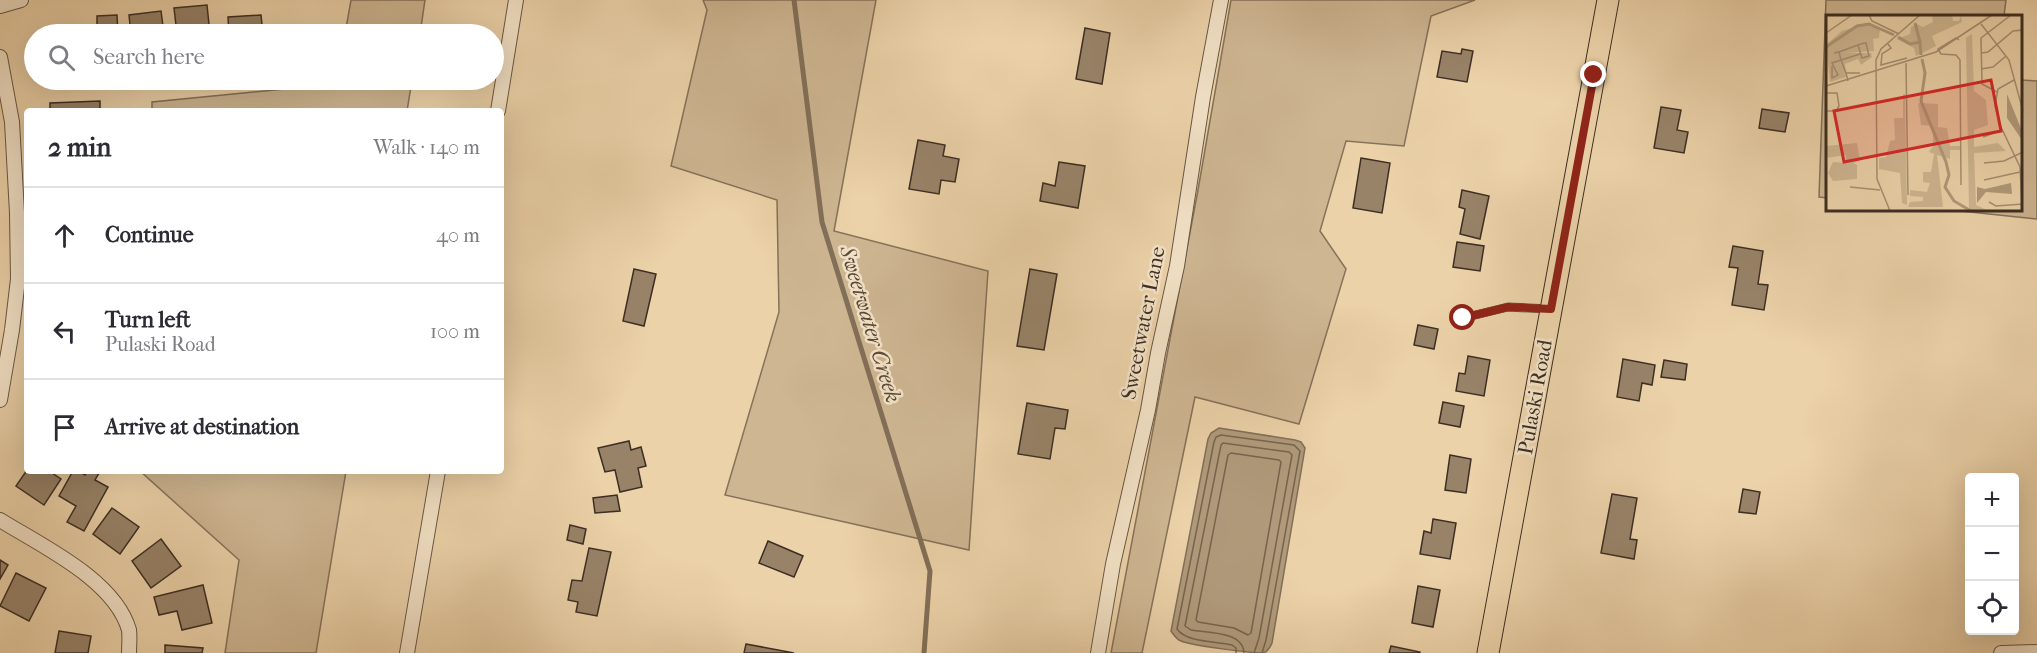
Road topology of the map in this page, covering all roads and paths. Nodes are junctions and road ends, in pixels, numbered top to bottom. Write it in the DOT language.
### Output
graph roads {
  1 [pos="21,0"];
  2 [pos="516,0"];
  3 [pos="1221,0"];
  4 [pos="1608,0"];
  5 [pos="0,6"];
  6 [pos="0,57"];
  7 [pos="504,74"];
  8 [pos="501,90"];
  9 [pos="498,108"];
  10 [pos="1551,309"];
  11 [pos="1463,318"];
  12 [pos="0,400"];
  13 [pos="437,474"];
  14 [pos="0,520"];
  15 [pos="2037,652"];
  16 [pos="129,653"];
  17 [pos="407,653"];
  18 [pos="1098,653"];
  19 [pos="1488,653"];
  20 [pos="2001,653"];
  1 -- 5 [label="street"];
  2 -- 7 [label="street"];
  3 -- 18 [label="street, Sweetwater Lane"];
  4 -- 10 [label="main road, Pulaski Road"];
  6 -- 12 [label="street"];
  8 -- 9 [label="street"];
  10 -- 11 [label="lane"];
  10 -- 19 [label="main road, Pulaski Road"];
  13 -- 17 [label="street"];
  14 -- 16 [label="street"];
  15 -- 20 [label="street"];
}
